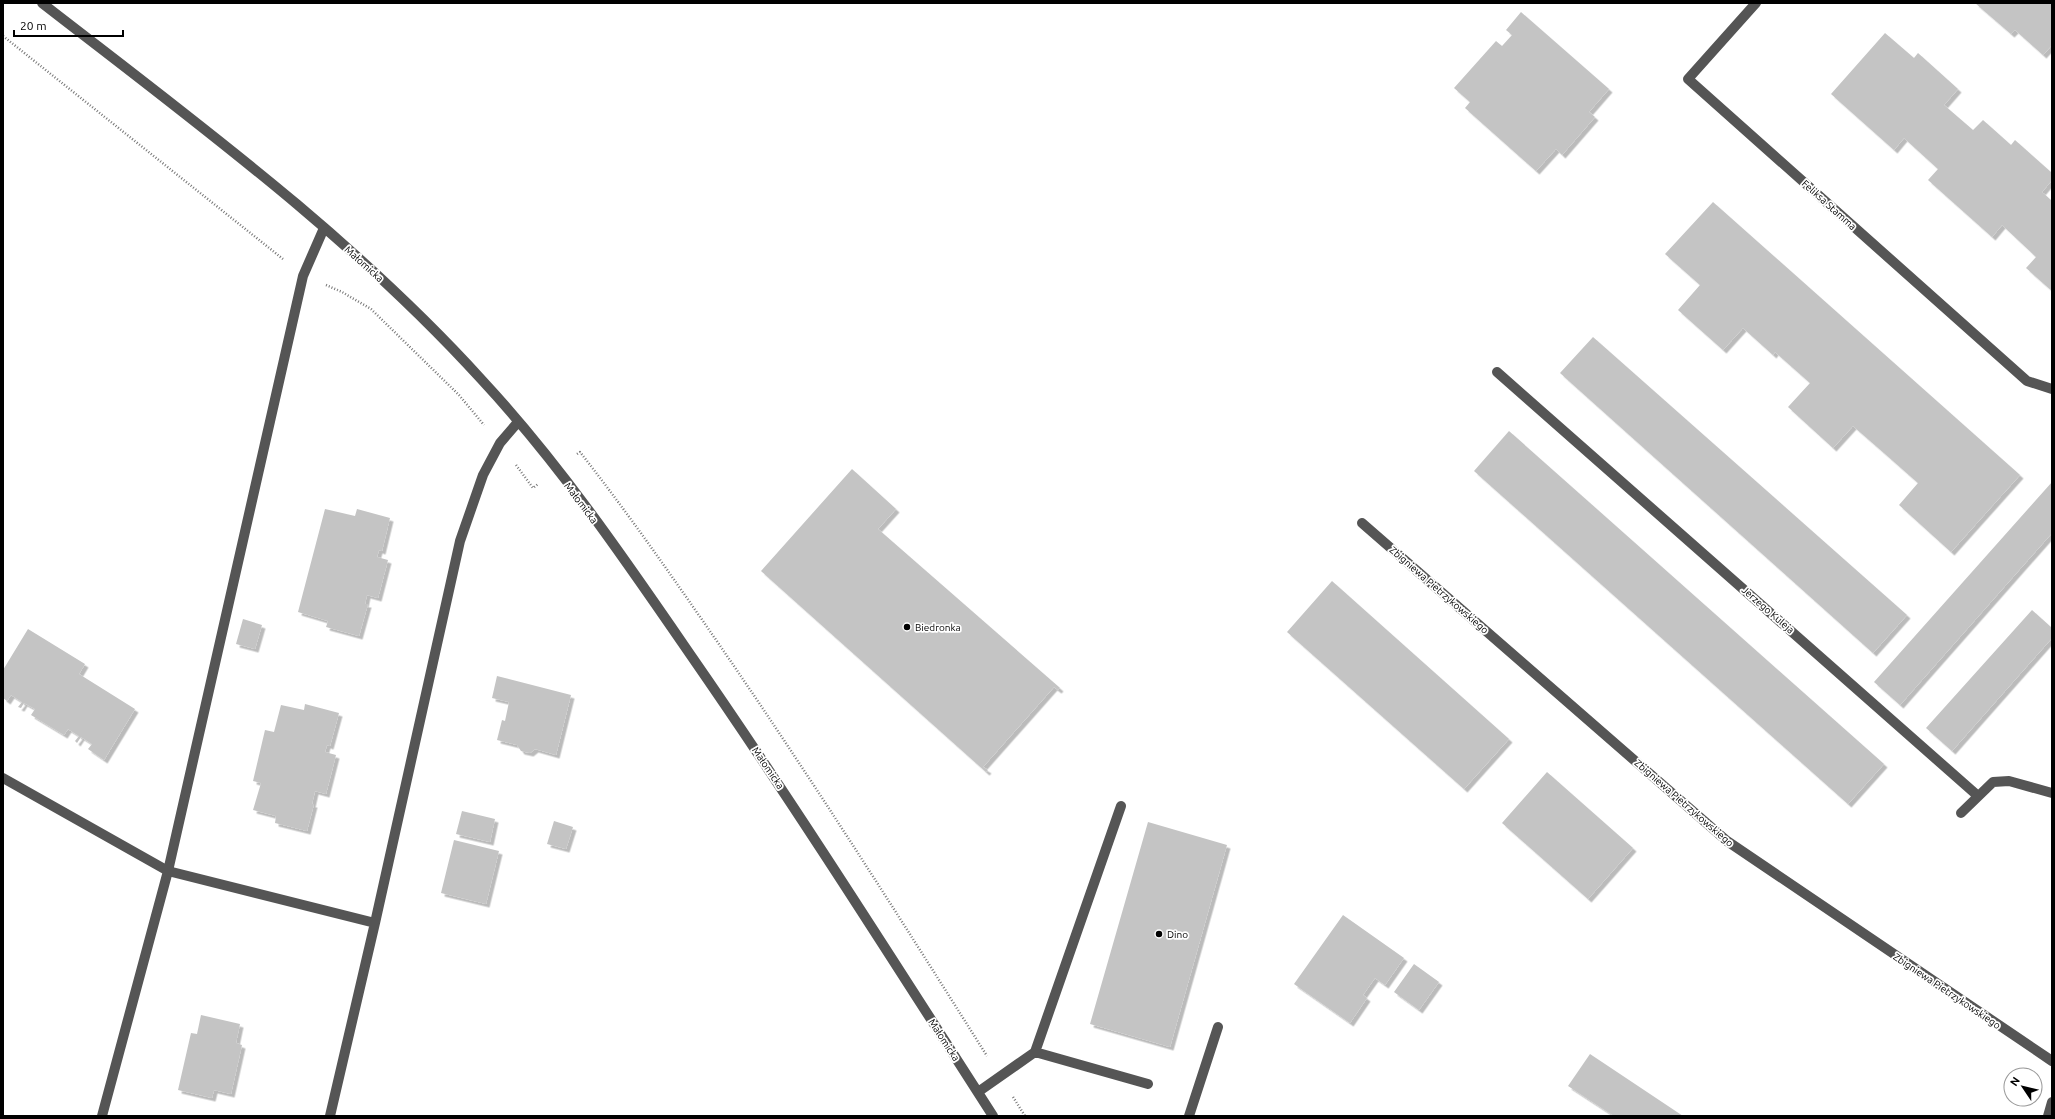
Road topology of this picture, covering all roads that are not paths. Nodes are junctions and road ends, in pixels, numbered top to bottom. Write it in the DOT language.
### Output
graph roads {
  1 [pos="42,3"];
  2 [pos="1756,3"];
  3 [pos="324,228"];
  4 [pos="1497,372"];
  5 [pos="2052,389"];
  6 [pos="518,422"];
  7 [pos="1362,523"];
  8 [pos="3,778"];
  9 [pos="2052,793"];
  10 [pos="1978,796"];
  11 [pos="1121,806"];
  12 [pos="1961,813"];
  13 [pos="168,871"];
  14 [pos="375,923"];
  15 [pos="1218,1027"];
  16 [pos="1035,1052"];
  17 [pos="2052,1061"];
  18 [pos="1148,1084"];
  19 [pos="978,1092"];
  20 [pos="2052,1102"];
  21 [pos="102,1116"];
  22 [pos="330,1116"];
  23 [pos="993,1116"];
  24 [pos="1190,1116"];
  25 [pos="2048,1116"];
  1 -- 3 [label="street, Małomicka"];
  2 -- 5 [label="street, Feliksa Stamma"];
  3 -- 6 [label="street, Małomicka"];
  3 -- 13 [label="street"];
  4 -- 10 [label="street, Jerzego Kuleja"];
  6 -- 14 [label="street"];
  6 -- 19 [label="street, Małomicka"];
  7 -- 17 [label="street, Zbigniewa Pietrzykowskiego"];
  8 -- 13 [label="street"];
  9 -- 10 [label="street"];
  10 -- 12 [label="street"];
  11 -- 16 [label="street"];
  13 -- 14 [label="street"];
  13 -- 21 [label="street"];
  14 -- 22 [label="street"];
  15 -- 24 [label="street"];
  16 -- 18 [label="street"];
  16 -- 19 [label="street"];
  19 -- 23 [label="street, Małomicka"];
  20 -- 25 [label="street"];
}
